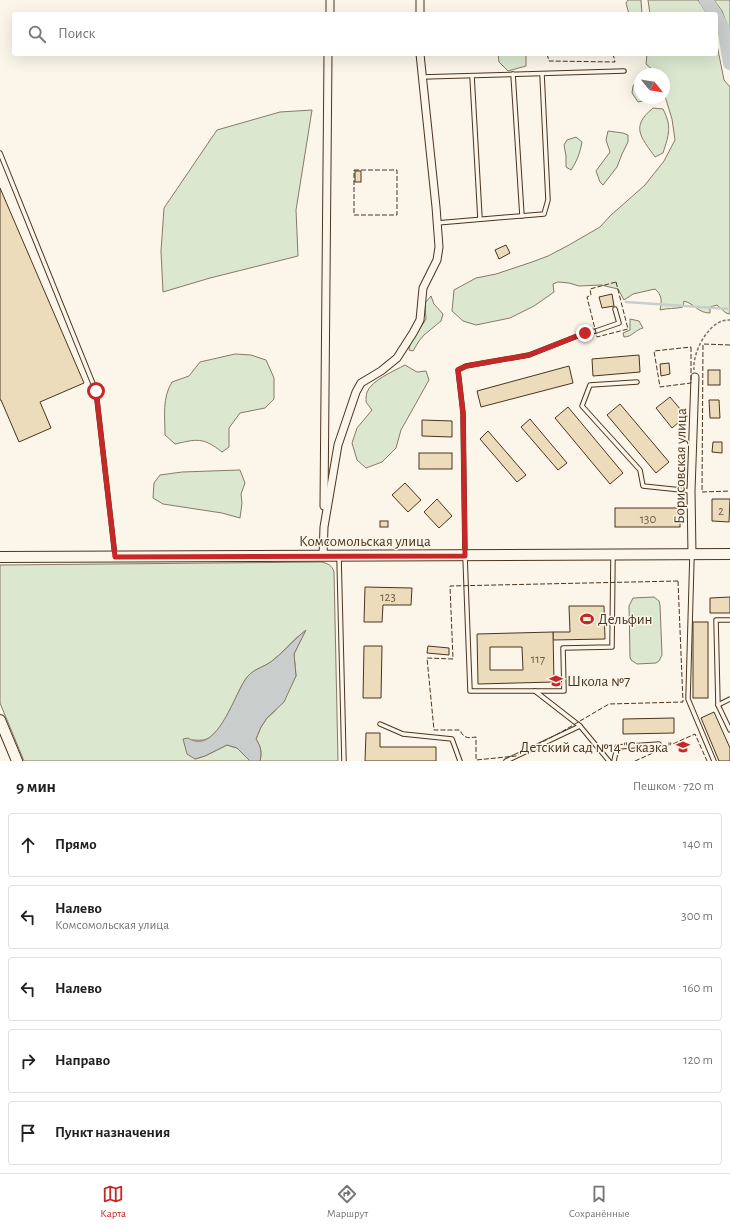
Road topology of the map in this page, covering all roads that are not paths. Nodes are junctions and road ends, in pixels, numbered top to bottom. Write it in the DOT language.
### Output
graph roads {
  1 [pos="330,0"];
  2 [pos="420,0"];
  3 [pos="330,12"];
  4 [pos="420,12"];
  5 [pos="328,56"];
  6 [pos="420,56"];
  7 [pos="624,71"];
  8 [pos="513,74"];
  9 [pos="542,74"];
  10 [pos="472,76"];
  11 [pos="422,77"];
  12 [pos="0,153"];
  13 [pos="522,216"];
  14 [pos="480,219"];
  15 [pos="437,223"];
  16 [pos="615,309"];
  17 [pos="695,377"];
  18 [pos="637,382"];
  19 [pos="691,491"];
  20 [pos="324,527"];
  21 [pos="692,554"];
  22 [pos="730,554"];
  23 [pos="613,555"];
  24 [pos="323,556"];
  25 [pos="339,556"];
  26 [pos="465,556"];
  27 [pos="0,557"];
  28 [pos="115,557"];
  29 [pos="730,620"];
  30 [pos="535,691"];
  31 [pos="730,699"];
  32 [pos="718,704"];
  33 [pos="0,720"];
  34 [pos="380,724"];
  35 [pos="580,726"];
  36 [pos="730,728"];
  37 [pos="659,744"];
  38 [pos="17,761"];
  39 [pos="344,761"];
  40 [pos="460,761"];
  41 [pos="506,761"];
  42 [pos="609,761"];
  43 [pos="614,761"];
  44 [pos="714,761"];
  1 -- 3 [label="street"];
  2 -- 4 [label="street"];
  5 -- 20 [label="street"];
  6 -- 11 [label="street"];
  7 -- 9 [label="lane"];
  8 -- 9 [label="lane"];
  8 -- 10 [label="lane"];
  8 -- 13 [label="lane"];
  9 -- 13 [label="lane"];
  10 -- 11 [label="lane"];
  10 -- 14 [label="lane"];
  11 -- 15 [label="street"];
  12 -- 28 [label="lane"];
  13 -- 14 [label="lane"];
  14 -- 15 [label="lane"];
  15 -- 20 [label="street"];
  16 -- 26 [label="lane"];
  17 -- 19 [label="street, Борисовская улица"];
  18 -- 19 [label="lane"];
  19 -- 21 [label="street, Борисовская улица"];
  20 -- 24 [label="street"];
  21 -- 22 [label="main road, Комсомольская улица"];
  21 -- 23 [label="main road, Комсомольская улица"];
  21 -- 44 [label="lane"];
  23 -- 26 [label="main road, Комсомольская улица"];
  23 -- 30 [label="lane"];
  24 -- 25 [label="main road, Комсомольская улица"];
  24 -- 28 [label="main road, Комсомольская улица"];
  25 -- 26 [label="main road, Комсомольская улица"];
  25 -- 39 [label="lane"];
  26 -- 30 [label="lane"];
  27 -- 28 [label="main road, Комсомольская улица"];
  29 -- 32 [label="lane"];
  30 -- 35 [label="lane"];
  31 -- 32 [label="lane"];
  32 -- 36 [label="lane"];
  33 -- 38 [label="main road"];
  34 -- 40 [label="lane"];
  35 -- 41 [label="lane"];
  35 -- 42 [label="lane"];
  37 -- 43 [label="lane"];
}
